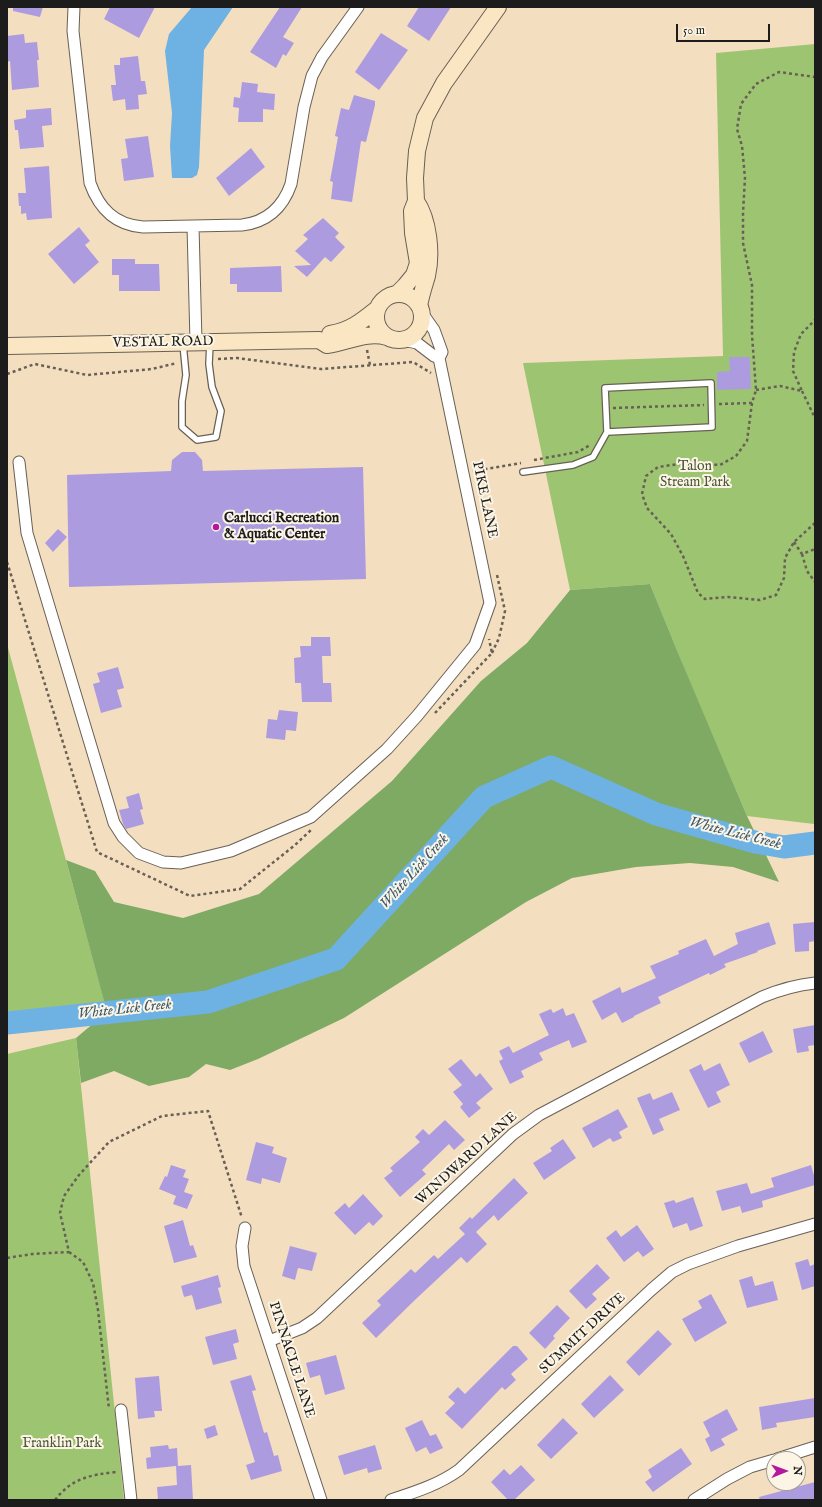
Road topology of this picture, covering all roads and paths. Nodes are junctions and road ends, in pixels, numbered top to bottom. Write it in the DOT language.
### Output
graph roads {
  1 [pos="74,7"];
  2 [pos="358,7"];
  3 [pos="498,7"];
  4 [pos="815,77"];
  5 [pos="416,201"];
  6 [pos="192,226"];
  7 [pos="397,294"];
  8 [pos="377,308"];
  9 [pos="420,310"];
  10 [pos="815,320"];
  11 [pos="395,338"];
  12 [pos="319,340"];
  13 [pos="196,342"];
  14 [pos="7,346"];
  15 [pos="439,358"];
  16 [pos="216,359"];
  17 [pos="180,362"];
  18 [pos="431,373"];
  19 [pos="7,374"];
  20 [pos="802,391"];
  21 [pos="752,403"];
  22 [pos="815,418"];
  23 [pos="607,432"];
  24 [pos="19,462"];
  25 [pos="523,472"];
  26 [pos="815,523"];
  27 [pos="794,542"];
  28 [pos="815,550"];
  29 [pos="802,554"];
  30 [pos="7,562"];
  31 [pos="815,582"];
  32 [pos="484,618"];
  33 [pos="499,638"];
  34 [pos="492,653"];
  35 [pos="435,714"];
  36 [pos="317,825"];
  37 [pos="815,983"];
  38 [pos="815,1224"];
  39 [pos="245,1228"];
  40 [pos="69,1252"];
  41 [pos="7,1258"];
  42 [pos="269,1340"];
  43 [pos="109,1410"];
  44 [pos="121,1410"];
  45 [pos="815,1447"];
  46 [pos="802,1451"];
  47 [pos="766,1462"];
  48 [pos="115,1464"];
  49 [pos="116,1472"];
  50 [pos="116,1479"];
  51 [pos="55,1500"];
  52 [pos="131,1500"];
  53 [pos="321,1500"];
  54 [pos="391,1500"];
  55 [pos="694,1500"];
  1 -- 6 [label="street"];
  2 -- 6 [label="street"];
  3 -- 5 [label="street"];
  4 -- 20 [label="path"];
  5 -- 7 [label="street"];
  5 -- 9 [label="street"];
  6 -- 13 [label="street"];
  7 -- 8 [label="street"];
  7 -- 9 [label="street"];
  8 -- 11 [label="street"];
  8 -- 12 [label="street, VESTAL ROAD"];
  9 -- 11 [label="street"];
  9 -- 15 [label="street, PIKE LANE"];
  10 -- 20 [label="path"];
  11 -- 12 [label="street, VESTAL ROAD"];
  11 -- 15 [label="street"];
  12 -- 13 [label="street, VESTAL ROAD"];
  13 -- 13 [label="lane"];
  13 -- 14 [label="street, VESTAL ROAD"];
  15 -- 32 [label="street, PIKE LANE"];
  16 -- 18 [label="path"];
  17 -- 19 [label="path"];
  20 -- 22 [label="path"];
  21 -- 27 [label="path"];
  23 -- 23 [label="lane"];
  23 -- 25 [label="lane"];
  24 -- 32 [label="street, PIKE LANE"];
  26 -- 27 [label="path"];
  27 -- 29 [label="path"];
  28 -- 29 [label="path"];
  29 -- 31 [label="path"];
  30 -- 36 [label="path"];
  32 -- 34 [label="path"];
  33 -- 34 [label="path"];
  34 -- 35 [label="path"];
  37 -- 42 [label="street, WINDWARD LANE"];
  38 -- 54 [label="street, SUMMIT DRIVE"];
  39 -- 40 [label="path"];
  39 -- 42 [label="street, PINNACLE LANE"];
  40 -- 41 [label="path"];
  40 -- 43 [label="path"];
  42 -- 53 [label="street, PINNACLE LANE"];
  44 -- 52 [label="street"];
  45 -- 46 [label="street"];
  47 -- 55 [label="street"];
  48 -- 49 [label="path"];
  49 -- 50 [label="path"];
  49 -- 51 [label="path"];
}
